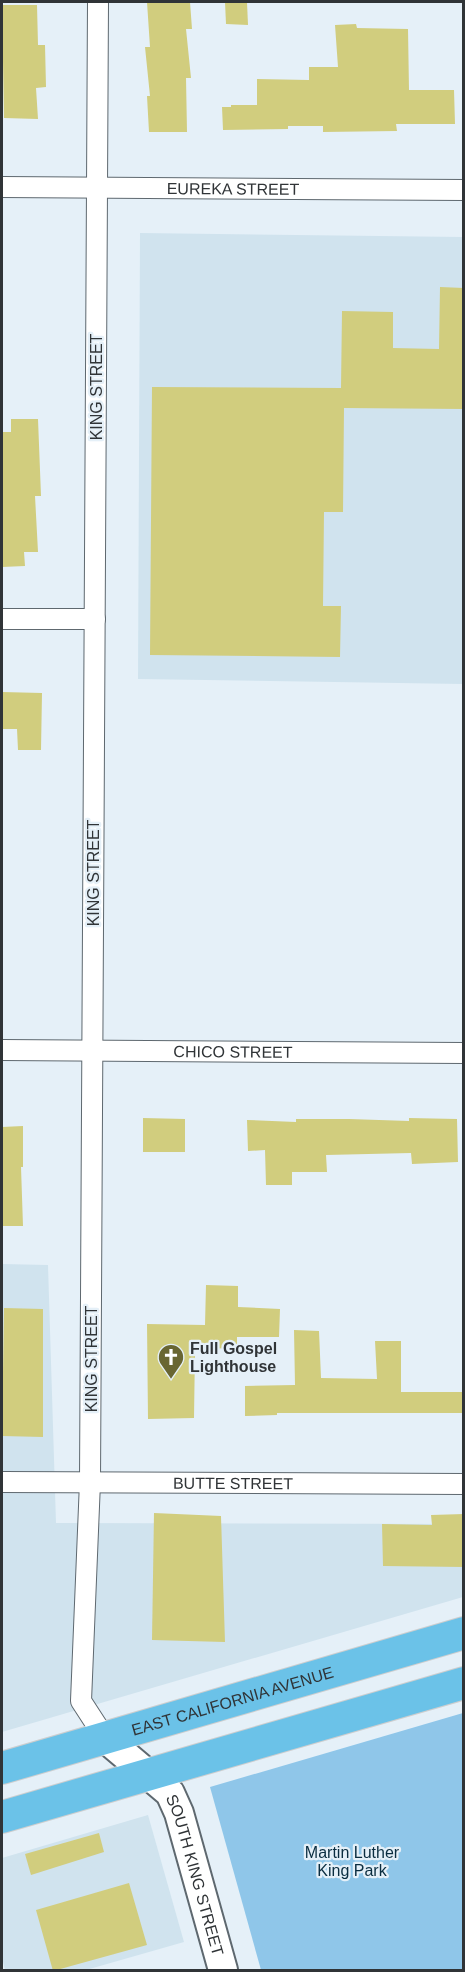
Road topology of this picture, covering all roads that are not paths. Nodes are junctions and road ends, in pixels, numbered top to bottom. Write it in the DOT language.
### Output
graph roads {
  1 [pos="98,2"];
  2 [pos="2,187"];
  3 [pos="97,188"];
  4 [pos="464,190"];
  5 [pos="2,619"];
  6 [pos="95,619"];
  7 [pos="2,1050"];
  8 [pos="92,1051"];
  9 [pos="464,1053"];
  10 [pos="2,1482"];
  11 [pos="90,1482"];
  12 [pos="464,1484"];
  13 [pos="464,1633"];
  14 [pos="464,1683"];
  15 [pos="105,1738"];
  16 [pos="2,1768"];
  17 [pos="150,1774"];
  18 [pos="2,1817"];
  19 [pos="223,1971"];
  1 -- 3 [label="street, KING STREET"];
  2 -- 3 [label="street, EUREKA STREET"];
  3 -- 4 [label="street, EUREKA STREET"];
  3 -- 6 [label="street, KING STREET"];
  5 -- 6 [label="street"];
  6 -- 8 [label="street, KING STREET"];
  7 -- 8 [label="street, CHICO STREET"];
  8 -- 9 [label="street, CHICO STREET"];
  8 -- 11 [label="street, KING STREET"];
  10 -- 11 [label="street, BUTTE STREET"];
  11 -- 12 [label="street, BUTTE STREET"];
  11 -- 15 [label="street, KING STREET"];
  13 -- 15 [label="main road, EAST CALIFORNIA AVENUE"];
  14 -- 17 [label="main road"];
  15 -- 16 [label="main road, EAST CALIFORNIA AVENUE"];
  15 -- 17 [label="street, SOUTH KING STREET"];
  17 -- 18 [label="main road"];
  17 -- 19 [label="street, SOUTH KING STREET"];
}
